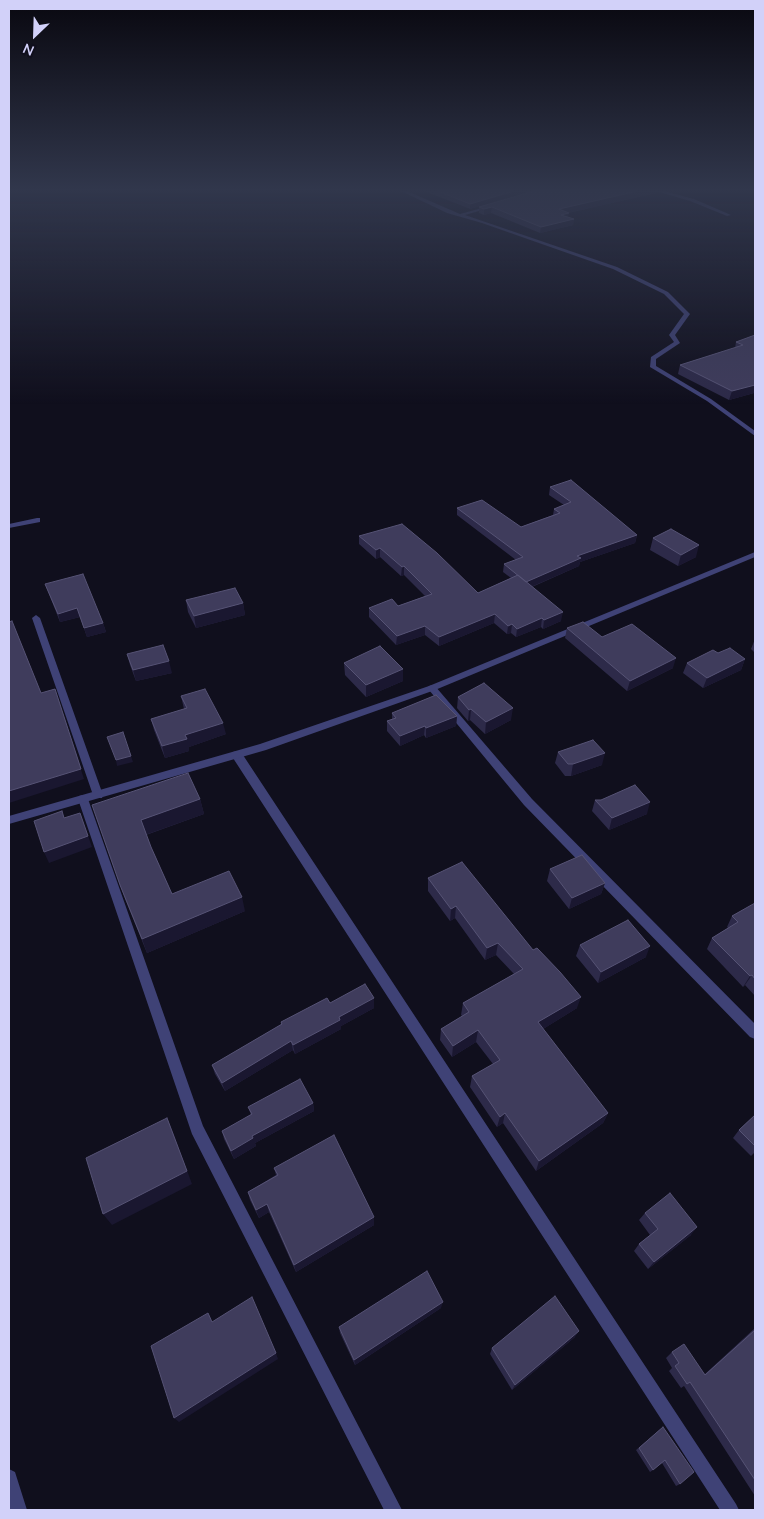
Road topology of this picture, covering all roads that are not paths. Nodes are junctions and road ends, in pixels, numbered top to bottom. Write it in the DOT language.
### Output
graph roads {
  1 [pos="598,262"];
  2 [pos="755,434"];
  3 [pos="37,520"];
  4 [pos="9,526"];
  5 [pos="755,554"];
  6 [pos="36,618"];
  7 [pos="432,688"];
  8 [pos="237,755"];
  9 [pos="98,795"];
  10 [pos="82,799"];
  11 [pos="9,820"];
  12 [pos="755,1033"];
  13 [pos="9,1478"];
  14 [pos="18,1510"];
  15 [pos="393,1510"];
  16 [pos="730,1510"];
  1 -- 2 [label="street"];
  3 -- 4 [label="street"];
  5 -- 7 [label="street"];
  6 -- 9 [label="street"];
  7 -- 8 [label="street"];
  7 -- 12 [label="street"];
  8 -- 9 [label="street"];
  8 -- 16 [label="street"];
  9 -- 10 [label="street"];
  10 -- 11 [label="street"];
  10 -- 15 [label="street"];
  13 -- 14 [label="street"];
}
